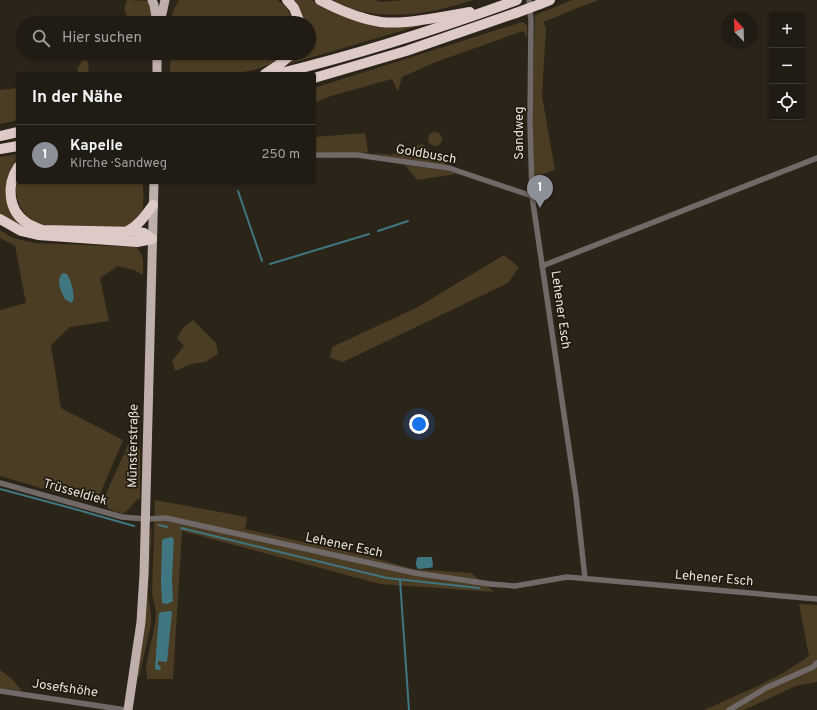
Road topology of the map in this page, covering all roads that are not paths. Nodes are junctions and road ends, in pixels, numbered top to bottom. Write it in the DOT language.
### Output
graph roads {
  1 [pos="153,0"];
  2 [pos="164,0"];
  3 [pos="287,0"];
  4 [pos="320,0"];
  5 [pos="516,0"];
  6 [pos="529,0"];
  7 [pos="550,0"];
  8 [pos="498,7"];
  9 [pos="156,16"];
  10 [pos="161,16"];
  11 [pos="297,16"];
  12 [pos="157,60"];
  13 [pos="285,60"];
  14 [pos="157,72"];
  15 [pos="268,72"];
  16 [pos="285,72"];
  17 [pos="316,77"];
  18 [pos="16,132"];
  19 [pos="0,136"];
  20 [pos="16,146"];
  21 [pos="0,149"];
  22 [pos="316,155"];
  23 [pos="817,158"];
  24 [pos="16,170"];
  25 [pos="154,184"];
  26 [pos="532,196"];
  27 [pos="153,205"];
  28 [pos="0,219"];
  29 [pos="126,232"];
  30 [pos="152,239"];
  31 [pos="542,266"];
  32 [pos="0,483"];
  33 [pos="146,519"];
  34 [pos="585,578"];
  35 [pos="817,599"];
  36 [pos="817,663"];
  37 [pos="0,691"];
  38 [pos="127,710"];
  39 [pos="729,710"];
  1 -- 2 [label="main road"];
  1 -- 9 [label="main road"];
  2 -- 10 [label="main road"];
  3 -- 11 [label="highway"];
  4 -- 8 [label="highway"];
  5 -- 8 [label="highway"];
  6 -- 26 [label="street, Sandweg"];
  7 -- 17 [label="highway, bridge"];
  8 -- 16 [label="highway"];
  12 -- 14 [label="main road"];
  13 -- 15 [label="highway"];
  18 -- 19 [label="highway"];
  20 -- 21 [label="highway"];
  22 -- 26 [label="street, Goldbusch"];
  23 -- 31 [label="street, Lehener Esch"];
  24 -- 29 [label="highway"];
  25 -- 27 [label="main road, Münsterstraße"];
  26 -- 31 [label="street, Sandweg"];
  27 -- 29 [label="highway"];
  27 -- 30 [label="main road, Münsterstraße"];
  28 -- 30 [label="highway"];
  29 -- 30 [label="highway"];
  30 -- 33 [label="main road, Münsterstraße"];
  31 -- 34 [label="street, Lehener Esch"];
  32 -- 33 [label="street, Trüsseldiek"];
  33 -- 34 [label="street, Lehener Esch"];
  33 -- 38 [label="main road, Münsterstraße"];
  34 -- 35 [label="street, Lehener Esch"];
  36 -- 39 [label="street"];
  37 -- 38 [label="street, Josefshöhe"];
}
